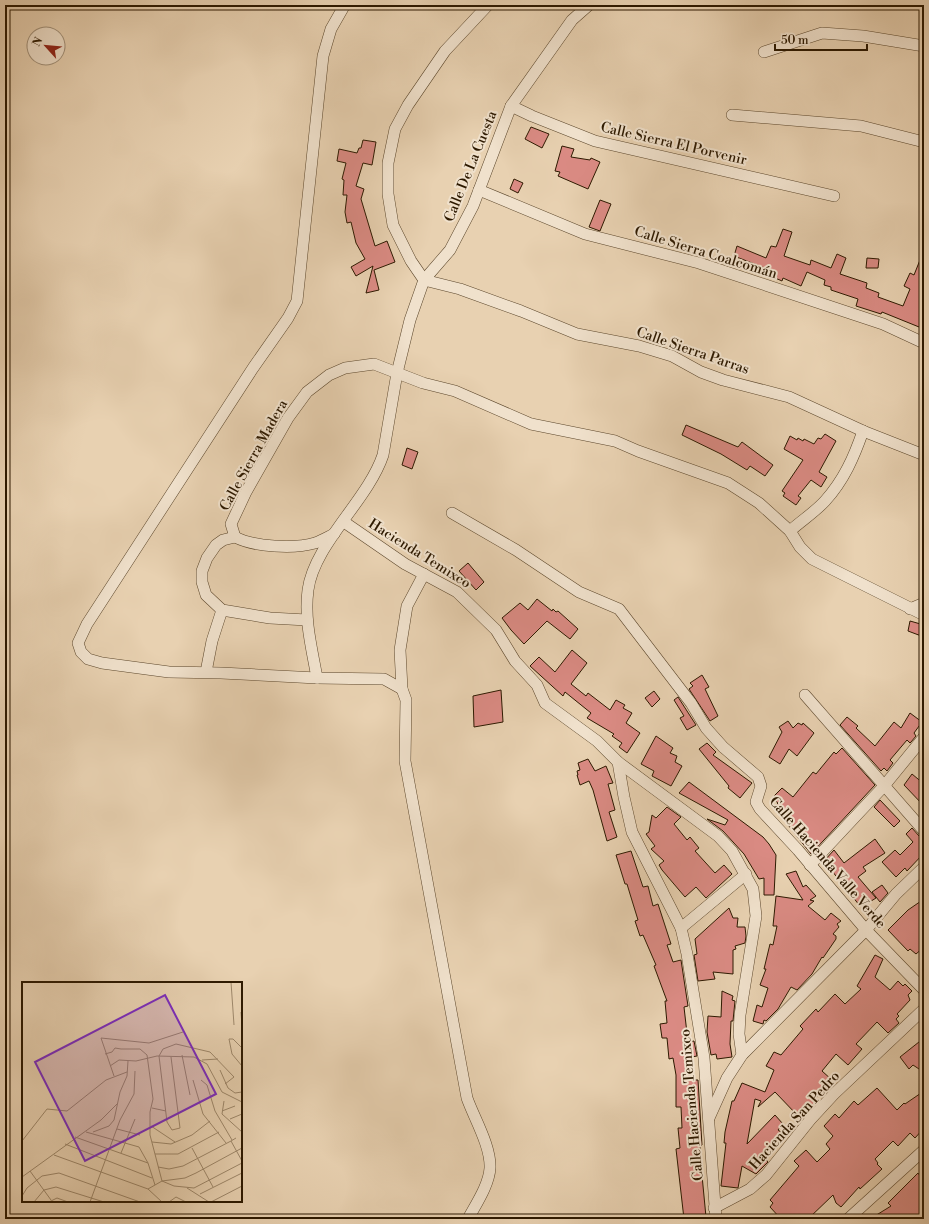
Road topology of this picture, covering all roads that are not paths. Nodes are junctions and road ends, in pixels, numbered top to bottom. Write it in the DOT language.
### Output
graph roads {
  1 [pos="488,5"];
  2 [pos="589,5"];
  3 [pos="343,8"];
  4 [pos="924,46"];
  5 [pos="764,52"];
  6 [pos="511,106"];
  7 [pos="732,115"];
  8 [pos="924,142"];
  9 [pos="479,190"];
  10 [pos="834,196"];
  11 [pos="424,280"];
  12 [pos="924,343"];
  13 [pos="397,373"];
  14 [pos="863,431"];
  15 [pos="924,455"];
  16 [pos="452,513"];
  17 [pos="344,522"];
  18 [pos="790,530"];
  19 [pos="334,534"];
  20 [pos="235,537"];
  21 [pos="424,574"];
  22 [pos="924,604"];
  23 [pos="910,609"];
  24 [pos="222,610"];
  25 [pos="924,615"];
  26 [pos="307,620"];
  27 [pos="206,672"];
  28 [pos="317,678"];
  29 [pos="402,689"];
  30 [pos="805,695"];
  31 [pos="924,738"];
  32 [pos="618,762"];
  33 [pos="884,786"];
  34 [pos="924,831"];
  35 [pos="810,865"];
  36 [pos="924,867"];
  37 [pos="746,874"];
  38 [pos="682,928"];
  39 [pos="866,930"];
  40 [pos="924,990"];
  41 [pos="924,1009"];
  42 [pos="742,1055"];
  43 [pos="708,1120"];
  44 [pos="924,1150"];
  45 [pos="715,1214"];
  46 [pos="468,1219"];
  47 [pos="848,1219"];
  1 -- 11 [label="street"];
  2 -- 6 [label="street, Calle De La Cuesta"];
  3 -- 27 [label="street"];
  4 -- 5 [label="street"];
  6 -- 9 [label="street, Calle De La Cuesta"];
  6 -- 10 [label="street, Calle Sierra El Porvenir"];
  7 -- 8 [label="street"];
  9 -- 11 [label="street, Calle De La Cuesta"];
  9 -- 12 [label="street, Calle Sierra Coalcomán"];
  11 -- 13 [label="street, Calle De La Cuesta"];
  11 -- 14 [label="street, Calle Sierra Parras"];
  13 -- 17 [label="street"];
  13 -- 18 [label="street, Calle Sierra Madera"];
  13 -- 20 [label="street, Calle Sierra Madera"];
  14 -- 15 [label="street, Calle Sierra Parras"];
  14 -- 18 [label="street"];
  16 -- 35 [label="street, Calle Hacienda Valle Verde"];
  17 -- 19 [label="street"];
  17 -- 21 [label="street, Hacienda Temixco"];
  18 -- 23 [label="street, Calle Sierra Madera"];
  19 -- 20 [label="street"];
  19 -- 26 [label="street"];
  20 -- 24 [label="street"];
  21 -- 29 [label="street"];
  21 -- 32 [label="street, Hacienda Temixco"];
  22 -- 23 [label="street"];
  23 -- 25 [label="street, Calle Sierra Madera"];
  24 -- 26 [label="street"];
  24 -- 27 [label="street"];
  26 -- 28 [label="street"];
  27 -- 28 [label="street"];
  28 -- 29 [label="street"];
  29 -- 46 [label="street"];
  30 -- 33 [label="street"];
  31 -- 33 [label="street"];
  32 -- 37 [label="street, Hacienda Temixco"];
  32 -- 38 [label="street, Calle Hacienda Temixco"];
  33 -- 34 [label="street"];
  33 -- 35 [label="street"];
  35 -- 39 [label="street, Calle Hacienda Valle Verde"];
  36 -- 39 [label="street"];
  37 -- 38 [label="street"];
  37 -- 42 [label="street, Hacienda Temixco"];
  38 -- 43 [label="street, Calle Hacienda Temixco"];
  39 -- 40 [label="street, Calle Hacienda Valle Verde"];
  39 -- 42 [label="street"];
  41 -- 45 [label="street, Hacienda San Pedro"];
  42 -- 43 [label="street"];
  43 -- 45 [label="street, Calle Hacienda Temixco"];
  44 -- 47 [label="street"];
}
